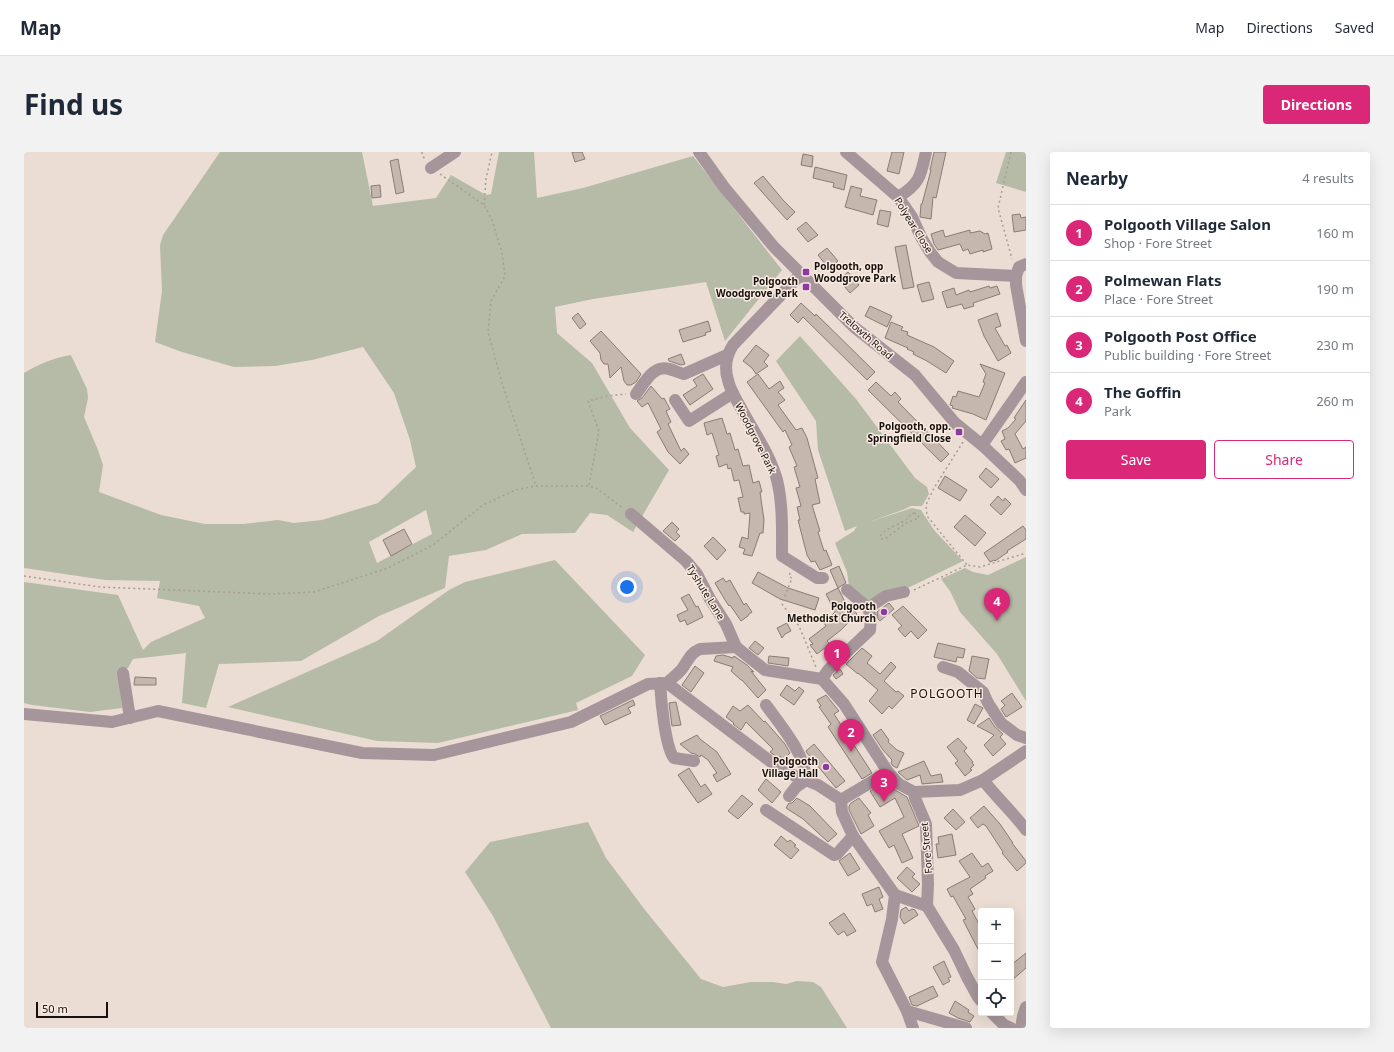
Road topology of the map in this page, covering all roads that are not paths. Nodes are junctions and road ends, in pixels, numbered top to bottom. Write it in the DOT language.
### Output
graph roads {
  1 [pos="455,152"];
  2 [pos="699,152"];
  3 [pos="846,152"];
  4 [pos="926,152"];
  5 [pos="431,168"];
  6 [pos="898,197"];
  7 [pos="1026,264"];
  8 [pos="801,274"];
  9 [pos="1016,276"];
  10 [pos="1026,341"];
  11 [pos="727,355"];
  12 [pos="1026,382"];
  13 [pos="733,393"];
  14 [pos="636,394"];
  15 [pos="675,400"];
  16 [pos="982,445"];
  17 [pos="1026,490"];
  18 [pos="631,514"];
  19 [pos="823,578"];
  20 [pos="847,590"];
  21 [pos="904,592"];
  22 [pos="868,608"];
  23 [pos="736,647"];
  24 [pos="944,667"];
  25 [pos="123,673"];
  26 [pos="822,679"];
  27 [pos="663,683"];
  28 [pos="766,705"];
  29 [pos="24,714"];
  30 [pos="130,718"];
  31 [pos="1026,738"];
  32 [pos="1026,751"];
  33 [pos="694,761"];
  34 [pos="888,772"];
  35 [pos="806,780"];
  36 [pos="983,780"];
  37 [pos="914,792"];
  38 [pos="789,796"];
  39 [pos="841,800"];
  40 [pos="766,810"];
  41 [pos="1026,830"];
  42 [pos="853,836"];
  43 [pos="895,895"];
  44 [pos="927,906"];
  45 [pos="978,997"];
  46 [pos="1026,1007"];
  47 [pos="907,1011"];
  48 [pos="995,1016"];
  49 [pos="1004,1027"];
  50 [pos="913,1028"];
  51 [pos="966,1028"];
  52 [pos="1021,1028"];
  1 -- 5 [label="street"];
  2 -- 8 [label="street, Trelowth Road"];
  3 -- 6 [label="street, Polyear Close"];
  4 -- 6 [label="street"];
  6 -- 9 [label="street, Polyear Close"];
  7 -- 9 [label="street"];
  8 -- 11 [label="street"];
  8 -- 16 [label="street, Trelowth Road"];
  9 -- 10 [label="street"];
  11 -- 13 [label="street, Woodgrove Park"];
  11 -- 14 [label="street"];
  12 -- 16 [label="street"];
  13 -- 15 [label="street, Woodgrove Park"];
  13 -- 19 [label="street, Woodgrove Park"];
  16 -- 17 [label="street, Trelowth Road"];
  18 -- 23 [label="street, Tyshute Lane"];
  20 -- 22 [label="street"];
  21 -- 22 [label="street"];
  22 -- 26 [label="street"];
  23 -- 26 [label="street"];
  23 -- 27 [label="street"];
  24 -- 31 [label="street"];
  25 -- 30 [label="street"];
  26 -- 34 [label="street"];
  27 -- 30 [label="street"];
  27 -- 33 [label="street"];
  27 -- 35 [label="street"];
  28 -- 35 [label="street"];
  29 -- 30 [label="street"];
  32 -- 36 [label="street"];
  34 -- 37 [label="street"];
  34 -- 39 [label="street"];
  35 -- 38 [label="street"];
  35 -- 39 [label="street"];
  36 -- 37 [label="street"];
  36 -- 41 [label="street"];
  37 -- 44 [label="street, Fore Street"];
  39 -- 42 [label="street"];
  40 -- 42 [label="street"];
  42 -- 43 [label="street"];
  43 -- 44 [label="street"];
  43 -- 47 [label="street"];
  44 -- 45 [label="street"];
  46 -- 52 [label="street"];
  47 -- 50 [label="street"];
  47 -- 51 [label="street"];
  48 -- 49 [label="street"];
}
